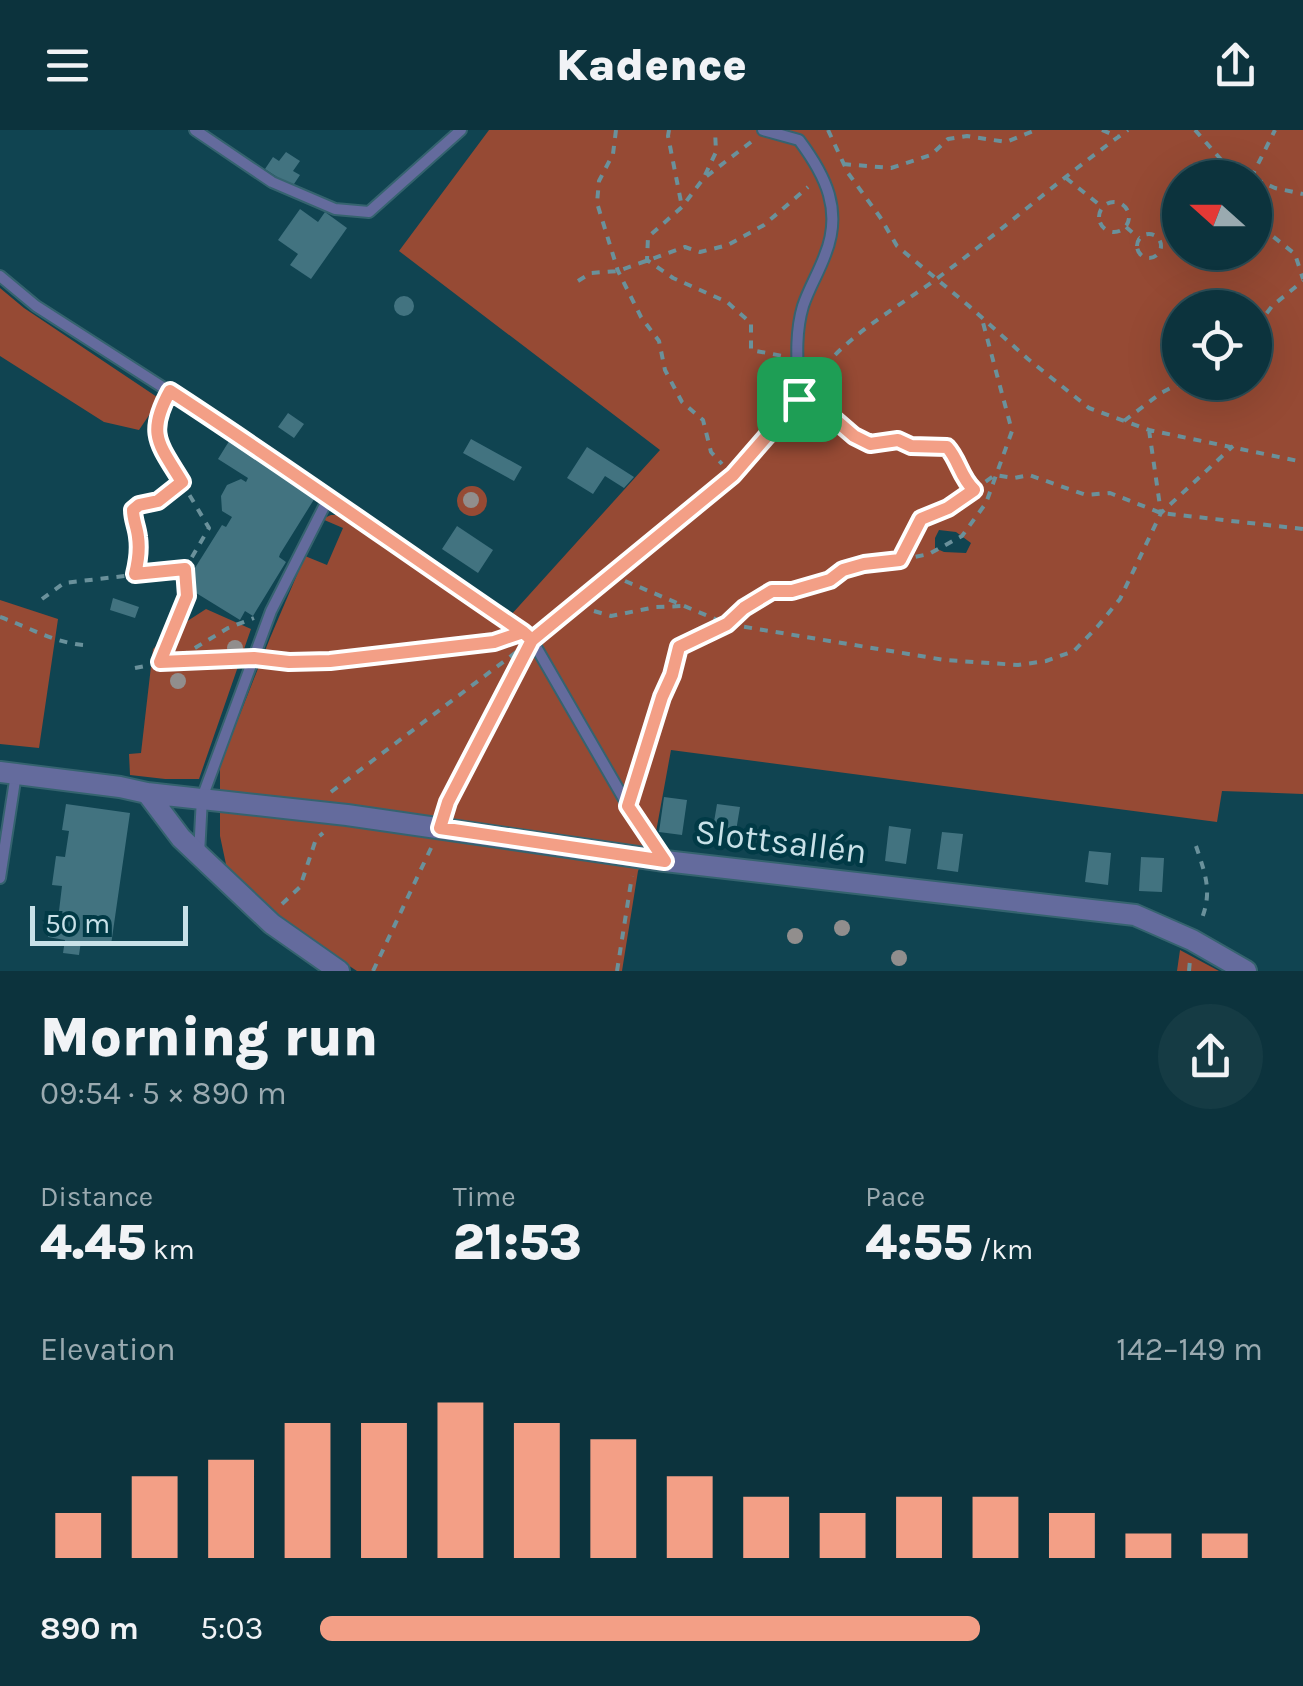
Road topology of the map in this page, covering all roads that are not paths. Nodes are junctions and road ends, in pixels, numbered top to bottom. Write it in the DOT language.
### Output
graph roads {
  1 [pos="194,130"];
  2 [pos="461,130"];
  3 [pos="765,130"];
  4 [pos="0,276"];
  5 [pos="329,497"];
  6 [pos="527,636"];
  7 [pos="8,773"];
  8 [pos="147,793"];
  9 [pos="202,798"];
  10 [pos="199,854"];
  11 [pos="665,861"];
  12 [pos="0,878"];
  13 [pos="338,971"];
  14 [pos="1246,971"];
  1 -- 2 [label="lane"];
  3 -- 6 [label="lane"];
  4 -- 5 [label="lane"];
  5 -- 6 [label="lane"];
  5 -- 9 [label="lane"];
  6 -- 11 [label="lane"];
  7 -- 8 [label="street, Slottsallén"];
  7 -- 12 [label="lane"];
  8 -- 9 [label="street, Slottsallén"];
  8 -- 10 [label="street"];
  9 -- 10 [label="lane"];
  9 -- 11 [label="street, Slottsallén"];
  10 -- 13 [label="street"];
  11 -- 14 [label="street, Slottsallén"];
}
